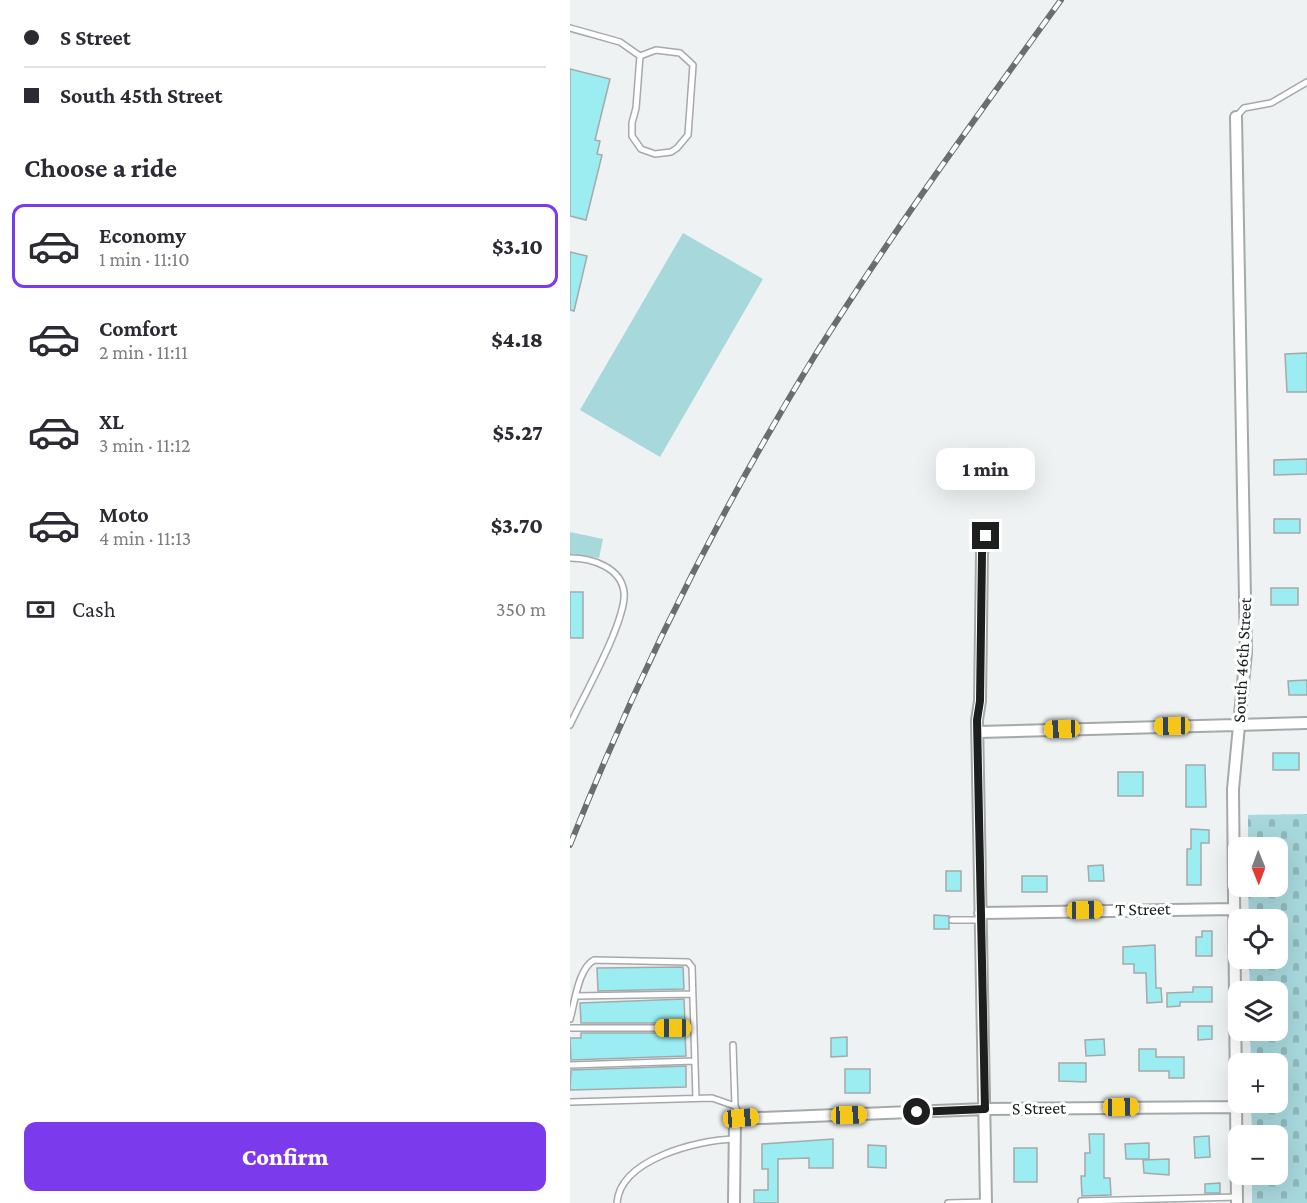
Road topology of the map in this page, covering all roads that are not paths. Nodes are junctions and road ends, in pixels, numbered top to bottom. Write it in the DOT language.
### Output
graph roads {
  1 [pos="570,28"];
  2 [pos="640,56"];
  3 [pos="1307,82"];
  4 [pos="1236,117"];
  5 [pos="986,536"];
  6 [pos="570,558"];
  7 [pos="1307,723"];
  8 [pos="570,724"];
  9 [pos="1240,724"];
  10 [pos="978,732"];
  11 [pos="1228,909"];
  12 [pos="1234,909"];
  13 [pos="980,916"];
  14 [pos="952,920"];
  15 [pos="1235,969"];
  16 [pos="693,994"];
  17 [pos="576,996"];
  18 [pos="570,1018"];
  19 [pos="570,1028"];
  20 [pos="694,1028"];
  21 [pos="733,1045"];
  22 [pos="1235,1053"];
  23 [pos="695,1061"];
  24 [pos="570,1065"];
  25 [pos="696,1098"];
  26 [pos="570,1102"];
  27 [pos="735,1106"];
  28 [pos="1228,1107"];
  29 [pos="985,1109"];
  30 [pos="1236,1113"];
  31 [pos="738,1119"];
  32 [pos="734,1139"];
  33 [pos="1237,1200"];
  34 [pos="1081,1201"];
  35 [pos="986,1202"];
  36 [pos="617,1203"];
  37 [pos="734,1203"];
  38 [pos="948,1203"];
  1 -- 2 [label="lane"];
  2 -- 2 [label="lane"];
  3 -- 4 [label="lane"];
  4 -- 9 [label="street, South 46th Street"];
  5 -- 10 [label="street"];
  6 -- 8 [label="lane"];
  7 -- 9 [label="street"];
  9 -- 10 [label="street"];
  9 -- 12 [label="street, South 46th Street"];
  10 -- 13 [label="street"];
  11 -- 13 [label="street, T Street"];
  13 -- 14 [label="lane"];
  13 -- 29 [label="street"];
  15 -- 22 [label="street, South 46th Street"];
  16 -- 17 [label="lane"];
  16 -- 17 [label="lane"];
  16 -- 20 [label="lane"];
  17 -- 18 [label="lane"];
  19 -- 20 [label="lane"];
  20 -- 23 [label="lane"];
  21 -- 27 [label="lane"];
  23 -- 24 [label="lane"];
  23 -- 25 [label="lane"];
  25 -- 26 [label="lane"];
  25 -- 27 [label="lane"];
  27 -- 31 [label="lane"];
  28 -- 29 [label="street, S Street"];
  29 -- 31 [label="street, S Street"];
  29 -- 35 [label="street"];
  30 -- 33 [label="street, South 46th Street"];
  31 -- 32 [label="street"];
  32 -- 36 [label="lane"];
  32 -- 37 [label="street"];
  33 -- 34 [label="lane"];
  35 -- 38 [label="lane"];
}
